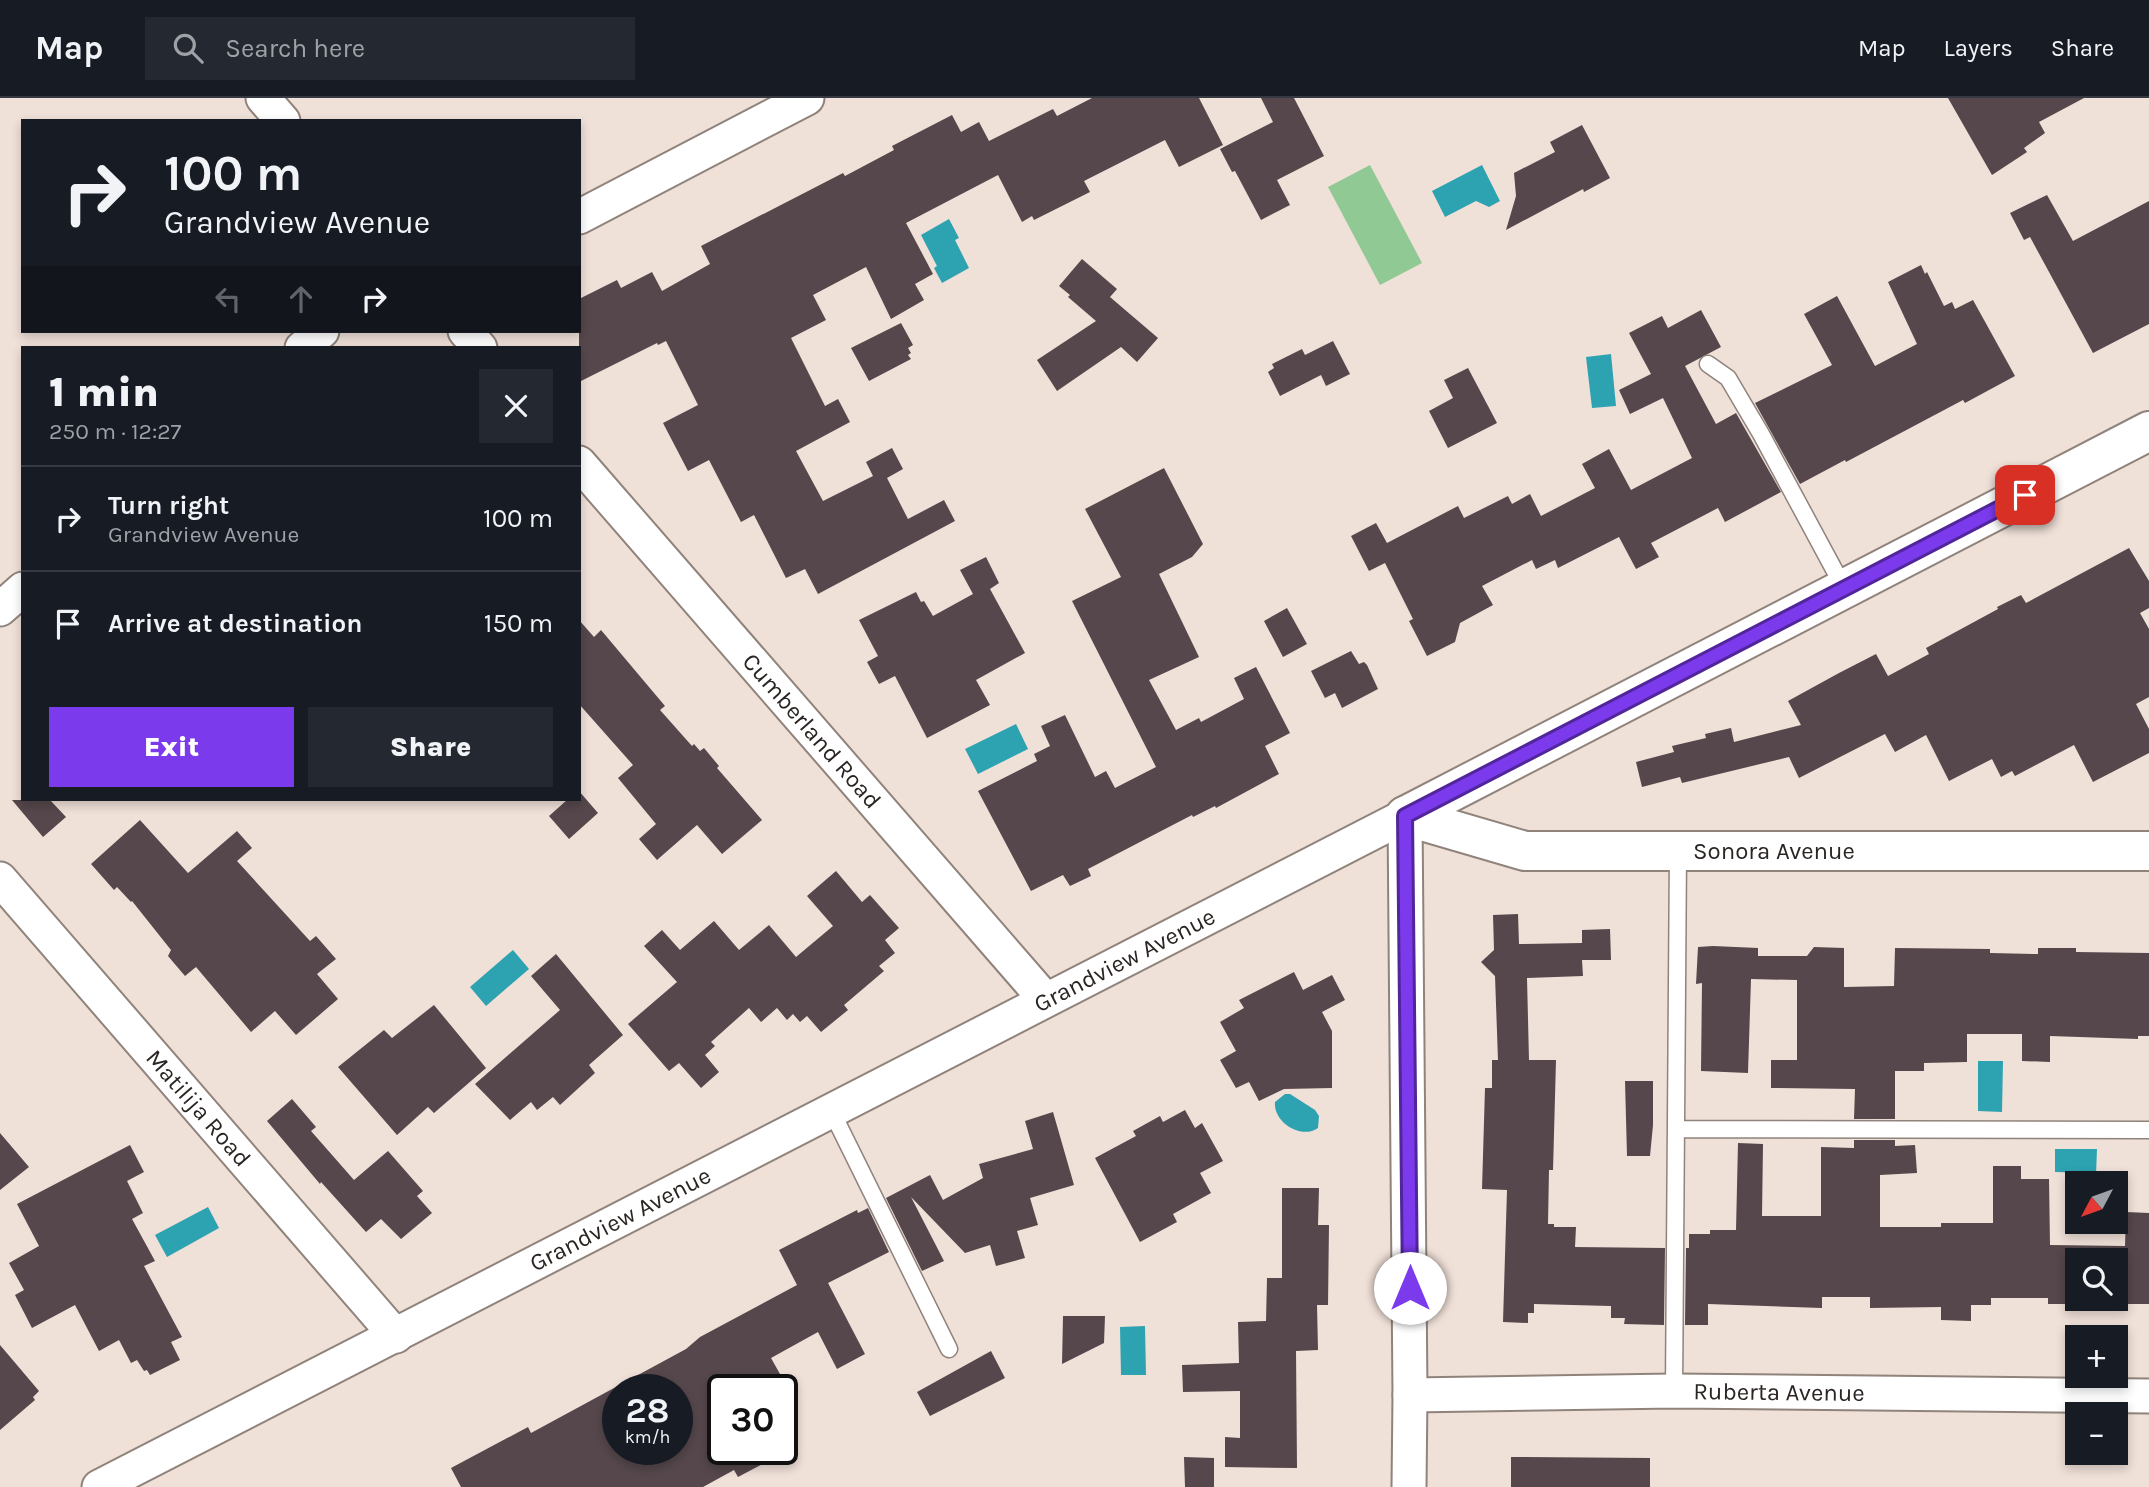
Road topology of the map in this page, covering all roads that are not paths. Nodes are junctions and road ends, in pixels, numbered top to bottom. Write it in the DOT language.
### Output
graph roads {
  1 [pos="263,98"];
  2 [pos="807,98"];
  3 [pos="281,119"];
  4 [pos="581,216"];
  5 [pos="321,333"];
  6 [pos="304,346"];
  7 [pos="1708,364"];
  8 [pos="2149,430"];
  9 [pos="581,465"];
  10 [pos="1844,588"];
  11 [pos="21,591"];
  12 [pos="0,609"];
  13 [pos="1405,816"];
  14 [pos="1678,851"];
  15 [pos="2149,851"];
  16 [pos="0,879"];
  17 [pos="1045,999"];
  18 [pos="831,1110"];
  19 [pos="1676,1129"];
  20 [pos="2149,1130"];
  21 [pos="396,1336"];
  22 [pos="949,1349"];
  23 [pos="1674,1391"];
  24 [pos="1410,1395"];
  25 [pos="2149,1396"];
  26 [pos="99,1487"];
  27 [pos="1409,1487"];
  1 -- 3 [label="street"];
  2 -- 4 [label="street"];
  5 -- 6 [label="street"];
  7 -- 10 [label="lane"];
  8 -- 10 [label="street, Grandview Avenue"];
  9 -- 17 [label="street, Cumberland Road"];
  10 -- 13 [label="street, Grandview Avenue"];
  11 -- 12 [label="street"];
  13 -- 14 [label="street, Sonora Avenue"];
  13 -- 17 [label="street, Grandview Avenue"];
  13 -- 24 [label="street"];
  14 -- 15 [label="street, Sonora Avenue"];
  14 -- 19 [label="lane"];
  16 -- 21 [label="street, Matilija Road"];
  17 -- 18 [label="street, Grandview Avenue"];
  18 -- 21 [label="street, Grandview Avenue"];
  18 -- 22 [label="lane"];
  19 -- 20 [label="lane"];
  19 -- 23 [label="lane"];
  21 -- 26 [label="street, Grandview Avenue"];
  23 -- 24 [label="street, Ruberta Avenue"];
  23 -- 25 [label="street, Ruberta Avenue"];
  24 -- 27 [label="street"];
}
